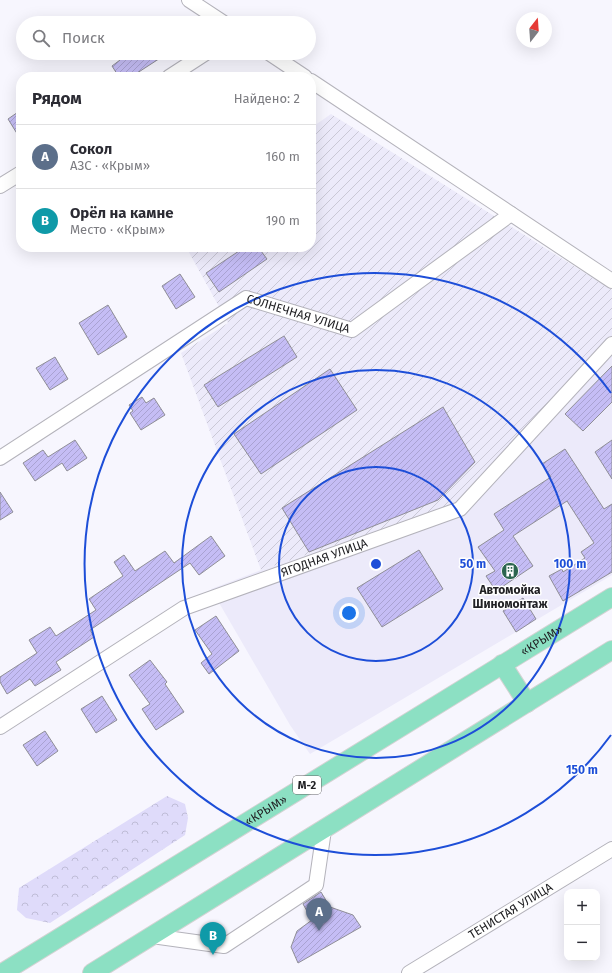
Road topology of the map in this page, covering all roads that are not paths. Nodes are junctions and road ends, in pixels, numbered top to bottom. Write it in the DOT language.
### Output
graph roads {
  1 [pos="189,0"];
  2 [pos="213,16"];
  3 [pos="195,60"];
  4 [pos="280,60"];
  5 [pos="177,72"];
  6 [pos="298,72"];
  7 [pos="316,84"];
  8 [pos="16,176"];
  9 [pos="0,186"];
  10 [pos="511,214"];
  11 [pos="612,281"];
  12 [pos="612,344"];
  13 [pos="0,458"];
  14 [pos="612,596"];
  15 [pos="612,650"];
  16 [pos="502,664"];
  17 [pos="527,703"];
  18 [pos="0,727"];
  19 [pos="324,830"];
  20 [pos="612,849"];
  21 [pos="152,936"];
  22 [pos="2,973"];
  23 [pos="92,973"];
  24 [pos="409,973"];
  1 -- 2 [label="street"];
  3 -- 5 [label="street"];
  4 -- 6 [label="street"];
  7 -- 10 [label="street"];
  8 -- 9 [label="street"];
  10 -- 11 [label="street"];
  10 -- 13 [label="street, СОЛНЕЧНАЯ УЛИЦА"];
  12 -- 18 [label="street, ЯГОДНАЯ УЛИЦА"];
  14 -- 16 [label="main road, «КРЫМ» / М-2"];
  15 -- 17 [label="main road"];
  16 -- 17 [label="main road"];
  16 -- 22 [label="main road, «КРЫМ» / М-2"];
  17 -- 19 [label="main road"];
  19 -- 21 [label="main road"];
  19 -- 21 [label="street"];
  20 -- 24 [label="street, ТЕНИСТАЯ УЛИЦА"];
  21 -- 23 [label="main road"];
}
